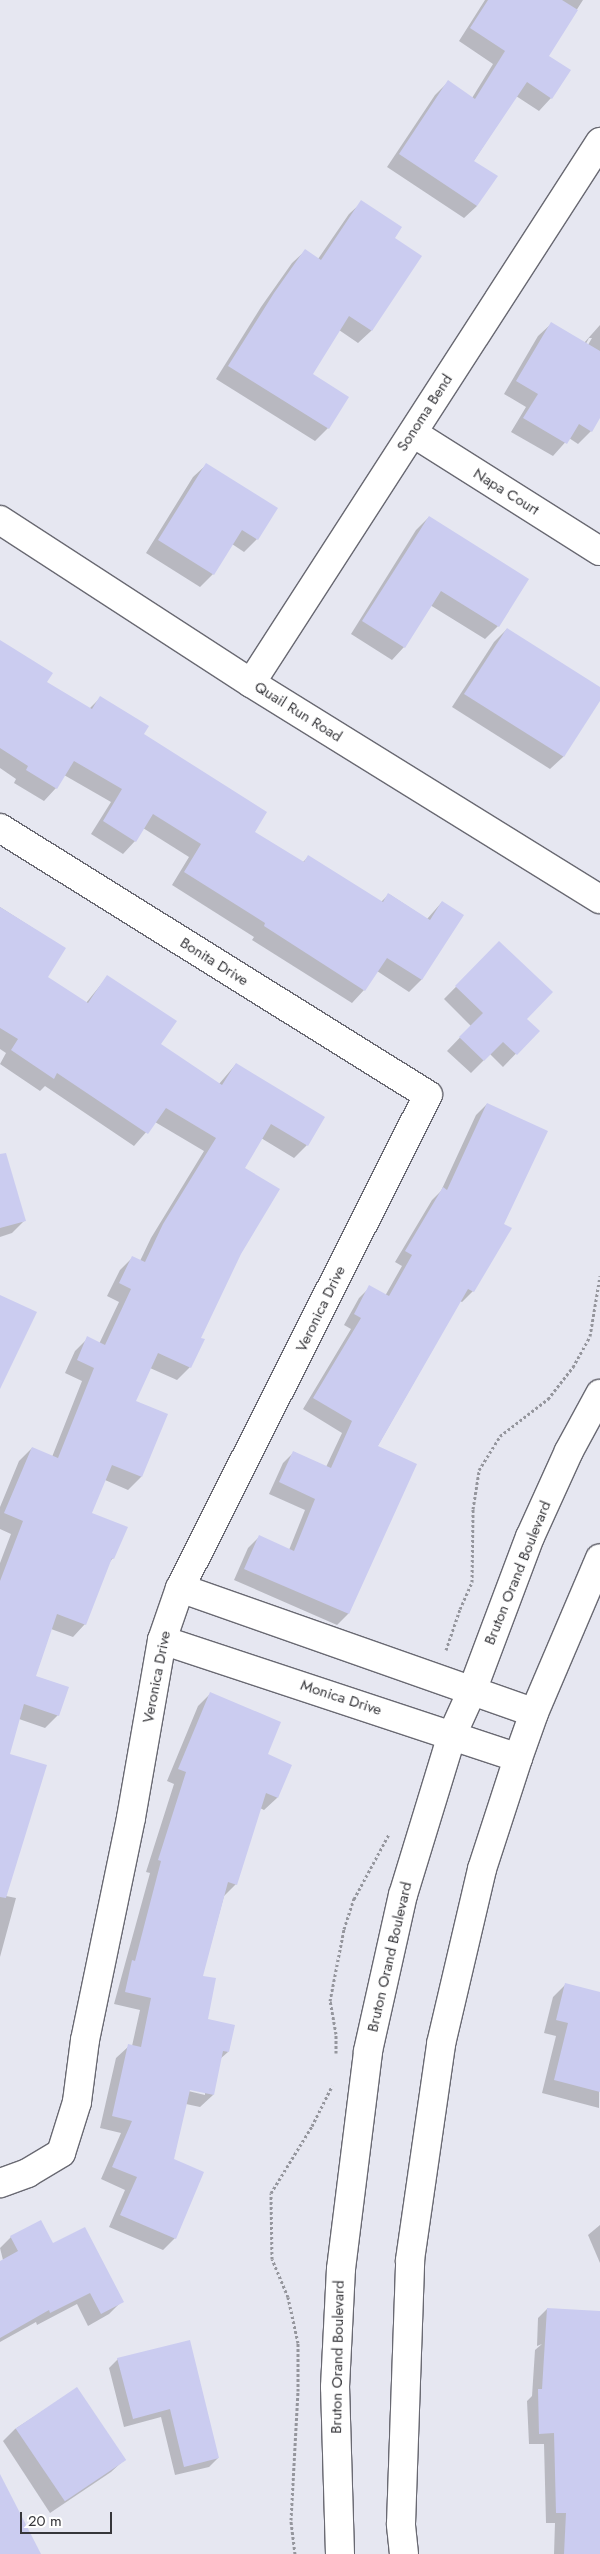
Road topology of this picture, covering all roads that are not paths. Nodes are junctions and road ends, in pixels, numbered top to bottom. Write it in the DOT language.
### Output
graph roads {
  1 [pos="600,142"];
  2 [pos="412,433"];
  3 [pos="0,520"];
  4 [pos="600,551"];
  5 [pos="251,683"];
  6 [pos="0,828"];
  7 [pos="600,900"];
  8 [pos="428,1095"];
  9 [pos="600,1394"];
  10 [pos="600,1558"];
  11 [pos="180,1588"];
  12 [pos="162,1640"];
  13 [pos="472,1691"];
  14 [pos="534,1713"];
  15 [pos="452,1734"];
  16 [pos="518,1758"];
  17 [pos="0,2183"];
  18 [pos="340,2554"];
  19 [pos="404,2554"];
  1 -- 2 [label="street, Sonoma Bend"];
  2 -- 4 [label="street, Napa Court"];
  2 -- 5 [label="street, Sonoma Bend"];
  3 -- 5 [label="street, Quail Run Road"];
  5 -- 7 [label="street, Quail Run Road"];
  6 -- 8 [label="street, Bonita Drive"];
  8 -- 11 [label="street, Veronica Drive"];
  9 -- 13 [label="street, Bruton Orand Boulevard"];
  10 -- 14 [label="street"];
  11 -- 12 [label="street, Veronica Drive"];
  11 -- 13 [label="street"];
  12 -- 15 [label="street, Monica Drive"];
  12 -- 17 [label="street, Veronica Drive"];
  13 -- 14 [label="street"];
  13 -- 15 [label="street, Bruton Orand Boulevard"];
  14 -- 16 [label="street"];
  15 -- 16 [label="street, Monica Drive"];
  15 -- 18 [label="street, Bruton Orand Boulevard"];
  16 -- 19 [label="street"];
}
